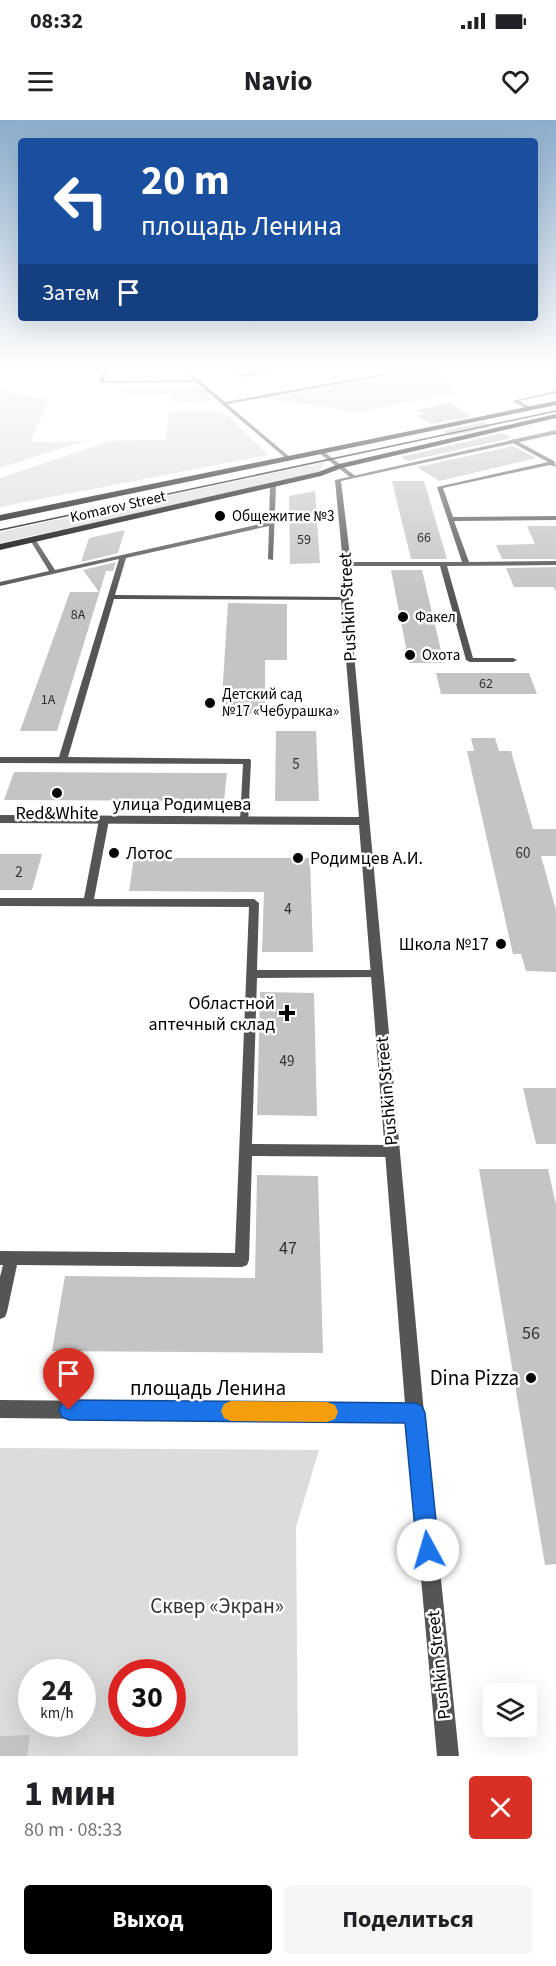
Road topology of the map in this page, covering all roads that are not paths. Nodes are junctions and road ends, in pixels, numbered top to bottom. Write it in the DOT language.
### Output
graph roads {
  1 [pos="271,443"];
  2 [pos="363,443"];
  3 [pos="437,443"];
  4 [pos="502,443"];
  5 [pos="517,443"];
  6 [pos="321,452"];
  7 [pos="289,459"];
  8 [pos="554,463"];
  9 [pos="339,466"];
  10 [pos="352,476"];
  11 [pos="273,485"];
  12 [pos="0,518"];
  13 [pos="556,518"];
  14 [pos="451,519"];
  15 [pos="272,522"];
  16 [pos="33,540"];
  17 [pos="0,547"];
  18 [pos="123,556"];
  19 [pos="271,559"];
  20 [pos="556,563"];
  21 [pos="347,564"];
  22 [pos="443,564"];
  23 [pos="466,564"];
  24 [pos="53,572"];
  25 [pos="0,584"];
  26 [pos="110,597"];
  27 [pos="345,599"];
  28 [pos="513,660"];
  29 [pos="0,760"];
  30 [pos="63,760"];
  31 [pos="0,819"];
  32 [pos="104,820"];
  33 [pos="245,820"];
  34 [pos="365,821"];
  35 [pos="0,902"];
  36 [pos="88,902"];
  37 [pos="377,973"];
  38 [pos="252,974"];
  39 [pos="246,1150"];
  40 [pos="392,1151"];
  41 [pos="6,1258"];
  42 [pos="0,1312"];
  43 [pos="0,1409"];
  44 [pos="415,1413"];
  45 [pos="448,1756"];
  1 -- 7 [label="lane"];
  2 -- 6 [label="main road, Komarov Street"];
  3 -- 9 [label="main road, Komarov Street"];
  4 -- 10 [label="street"];
  5 -- 8 [label="lane"];
  6 -- 7 [label="main road, Komarov Street"];
  6 -- 9 [label="street"];
  7 -- 12 [label="main road, Komarov Street"];
  8 -- 14 [label="lane"];
  9 -- 10 [label="street"];
  9 -- 11 [label="main road, Komarov Street"];
  10 -- 21 [label="street, Pushkin Street"];
  11 -- 15 [label="lane"];
  11 -- 16 [label="main road, Komarov Street"];
  13 -- 14 [label="lane"];
  14 -- 23 [label="lane"];
  15 -- 18 [label="lane"];
  15 -- 19 [label="lane"];
  16 -- 17 [label="main road, Komarov Street"];
  16 -- 24 [label="lane"];
  18 -- 24 [label="lane"];
  18 -- 26 [label="lane"];
  20 -- 23 [label="lane"];
  21 -- 22 [label="lane"];
  21 -- 27 [label="street, Pushkin Street"];
  22 -- 23 [label="lane"];
  22 -- 28 [label="lane"];
  24 -- 25 [label="lane"];
  26 -- 27 [label="lane"];
  26 -- 30 [label="lane"];
  27 -- 34 [label="street, Pushkin Street"];
  29 -- 30 [label="lane"];
  30 -- 33 [label="lane"];
  31 -- 32 [label="street, улица Родимцева"];
  32 -- 33 [label="street, улица Родимцева"];
  32 -- 36 [label="lane"];
  33 -- 34 [label="street, улица Родимцева"];
  34 -- 37 [label="street, Pushkin Street"];
  35 -- 36 [label="lane"];
  36 -- 38 [label="lane"];
  37 -- 38 [label="lane"];
  37 -- 40 [label="street, Pushkin Street"];
  38 -- 39 [label="lane"];
  39 -- 40 [label="lane"];
  39 -- 41 [label="lane"];
  40 -- 44 [label="street, Pushkin Street"];
  41 -- 42 [label="lane"];
  43 -- 44 [label="street, площадь Ленина"];
  44 -- 45 [label="street, Pushkin Street"];
}
